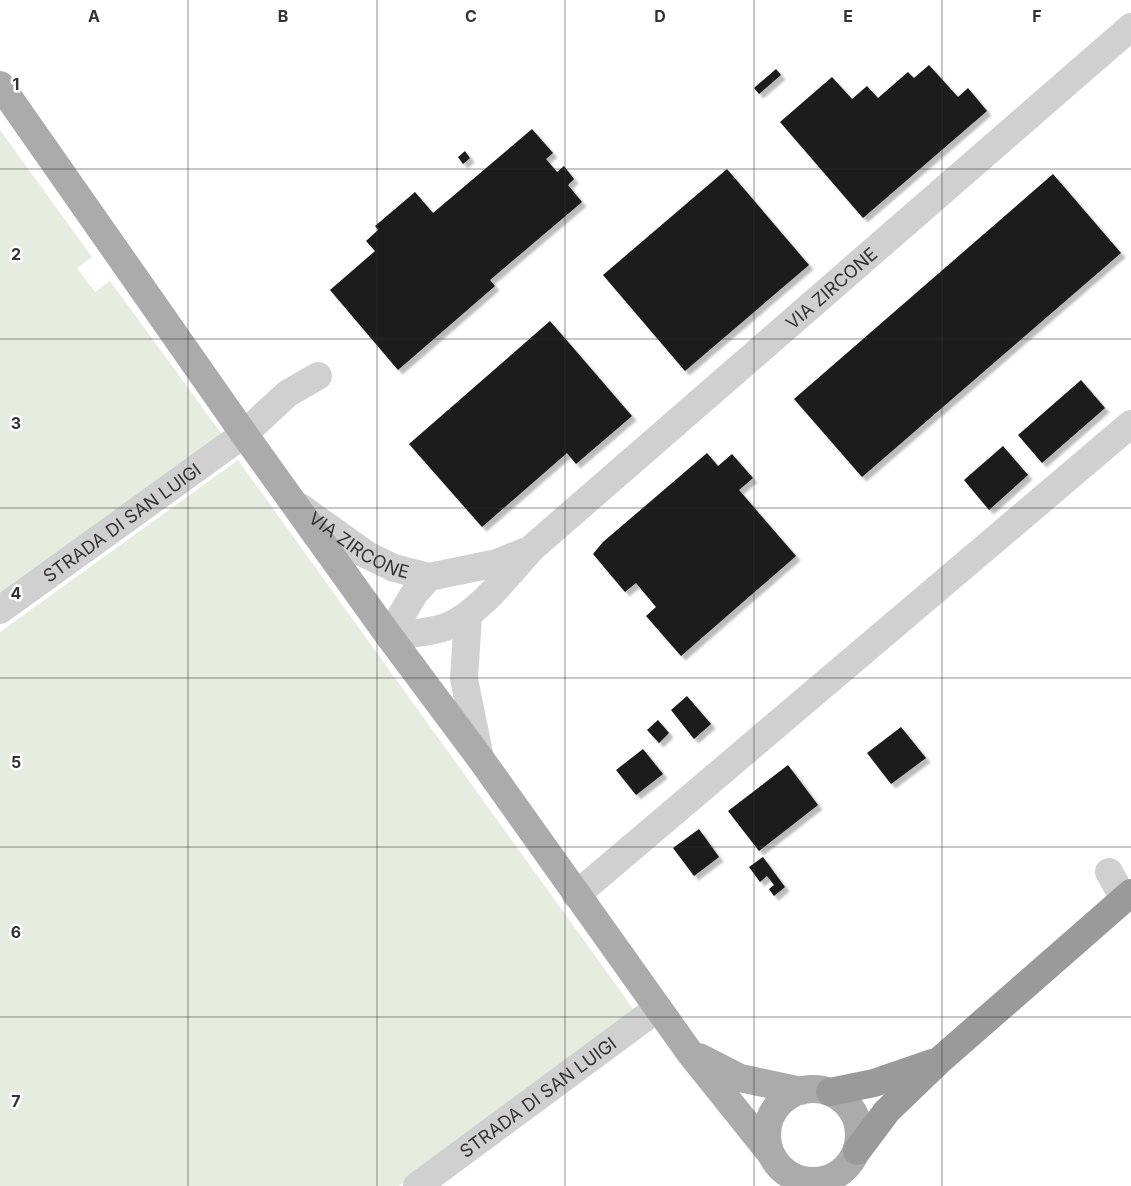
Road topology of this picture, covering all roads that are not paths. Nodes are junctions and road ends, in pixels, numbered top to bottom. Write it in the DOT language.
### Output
graph roads {
  1 [pos="1131,27"];
  2 [pos="0,86"];
  3 [pos="318,376"];
  4 [pos="1131,424"];
  5 [pos="244,434"];
  6 [pos="295,503"];
  7 [pos="532,548"];
  8 [pos="429,577"];
  9 [pos="0,610"];
  10 [pos="468,615"];
  11 [pos="389,636"];
  12 [pos="480,758"];
  13 [pos="1109,872"];
  14 [pos="576,895"];
  15 [pos="1128,896"];
  16 [pos="658,1008"];
  17 [pos="690,1053"];
  18 [pos="940,1060"];
  19 [pos="801,1091"];
  20 [pos="830,1092"];
  21 [pos="849,1168"];
  22 [pos="784,1171"];
  23 [pos="417,1186"];
  1 -- 7 [label="street, VIA ZIRCONE"];
  2 -- 5 [label="main road"];
  3 -- 5 [label="street, STRADA DI SAN LUIGI"];
  4 -- 14 [label="street"];
  5 -- 6 [label="main road"];
  5 -- 9 [label="street, STRADA DI SAN LUIGI"];
  6 -- 8 [label="street, VIA ZIRCONE"];
  6 -- 11 [label="main road"];
  7 -- 8 [label="street, VIA ZIRCONE"];
  7 -- 10 [label="street, VIA ZIRCONE"];
  8 -- 11 [label="street, VIA ZIRCONE"];
  10 -- 11 [label="street, VIA ZIRCONE"];
  10 -- 12 [label="street"];
  11 -- 12 [label="main road"];
  12 -- 14 [label="main road"];
  13 -- 15 [label="street"];
  14 -- 16 [label="main road"];
  15 -- 18 [label="highway"];
  16 -- 17 [label="main road"];
  16 -- 23 [label="street, STRADA DI SAN LUIGI"];
  17 -- 19 [label="main road"];
  17 -- 22 [label="main road"];
  18 -- 20 [label="highway"];
  18 -- 21 [label="highway"];
  19 -- 20 [label="main road"];
  19 -- 22 [label="main road"];
  20 -- 21 [label="main road"];
  21 -- 22 [label="main road"];
}
